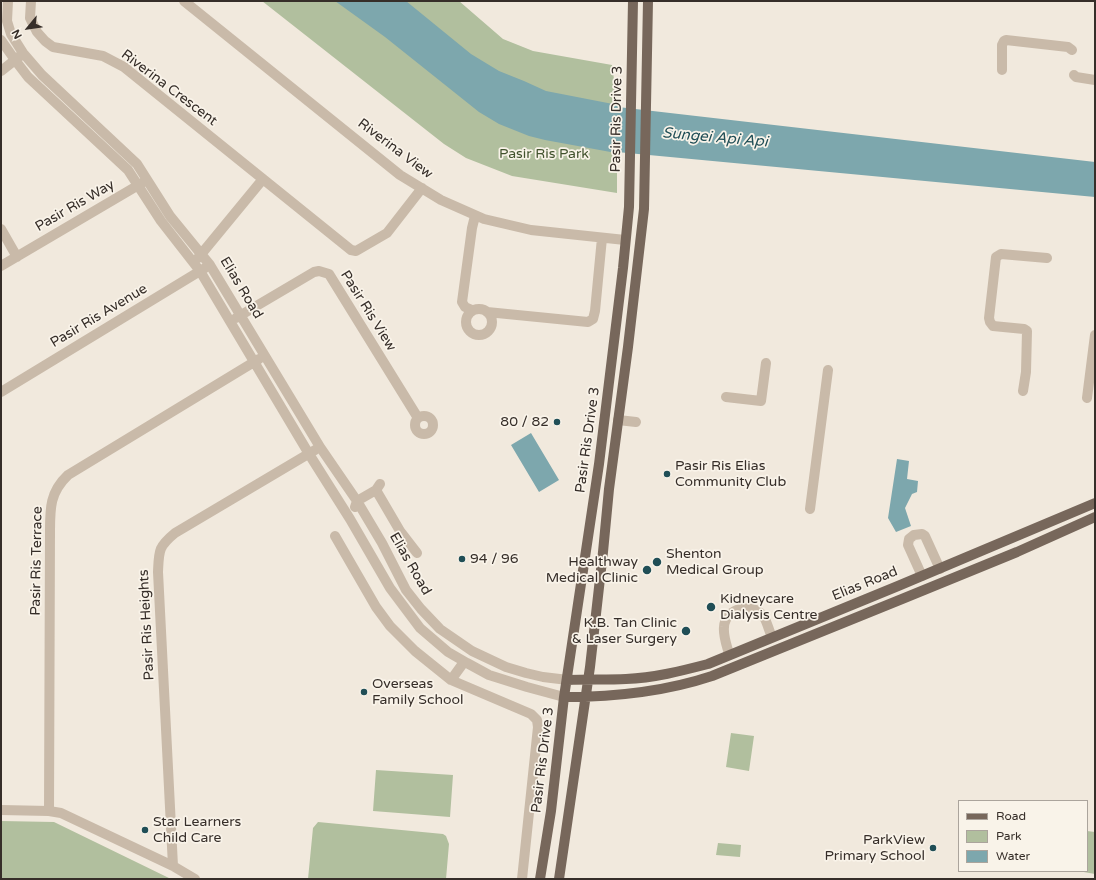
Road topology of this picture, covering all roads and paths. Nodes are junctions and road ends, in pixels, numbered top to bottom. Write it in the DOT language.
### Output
graph roads {
  1 [pos="8,1"];
  2 [pos="31,1"];
  3 [pos="184,1"];
  4 [pos="633,1"];
  5 [pos="648,1"];
  6 [pos="1,40"];
  7 [pos="1072,50"];
  8 [pos="19,57"];
  9 [pos="1002,70"];
  10 [pos="1,71"];
  11 [pos="1074,75"];
  12 [pos="1095,80"];
  13 [pos="263,179"];
  14 [pos="147,181"];
  15 [pos="137,186"];
  16 [pos="422,188"];
  17 [pos="475,216"];
  18 [pos="1,229"];
  19 [pos="602,238"];
  20 [pos="625,240"];
  21 [pos="202,253"];
  22 [pos="17,257"];
  23 [pos="1047,258"];
  24 [pos="194,262"];
  25 [pos="210,264"];
  26 [pos="1,266"];
  27 [pos="200,271"];
  28 [pos="472,310"];
  29 [pos="487,312"];
  30 [pos="242,316"];
  31 [pos="231,321"];
  32 [pos="1095,335"];
  33 [pos="1094,353"];
  34 [pos="264,356"];
  35 [pos="254,362"];
  36 [pos="766,363"];
  37 [pos="828,370"];
  38 [pos="1023,391"];
  39 [pos="1,392"];
  40 [pos="726,397"];
  41 [pos="1087,398"];
  42 [pos="418,418"];
  43 [pos="618,420"];
  44 [pos="636,422"];
  45 [pos="320,447"];
  46 [pos="309,454"];
  47 [pos="337,498"];
  48 [pos="357,501"];
  49 [pos="1095,504"];
  50 [pos="810,509"];
  51 [pos="1095,517"];
  52 [pos="350,519"];
  53 [pos="335,536"];
  54 [pos="417,554"];
  55 [pos="940,569"];
  56 [pos="922,576"];
  57 [pos="772,637"];
  58 [pos="729,654"];
  59 [pos="464,662"];
  60 [pos="588,679"];
  61 [pos="451,680"];
  62 [pos="568,680"];
  63 [pos="564,697"];
  64 [pos="585,697"];
  65 [pos="1,810"];
  66 [pos="48,810"];
  67 [pos="173,866"];
  68 [pos="196,879"];
  69 [pos="522,879"];
  70 [pos="540,879"];
  71 [pos="559,879"];
  1 -- 8 [label="street, Elias Road"];
  2 -- 13 [label="street, Riverina Crescent"];
  3 -- 16 [label="street, Riverina View"];
  4 -- 20 [label="main road, Pasir Ris Drive 3"];
  5 -- 43 [label="main road, Pasir Ris Drive 3"];
  6 -- 8 [label="street, Elias Road"];
  7 -- 9 [label="street"];
  8 -- 10 [label="street"];
  8 -- 14 [label="street, Elias Road"];
  8 -- 15 [label="street, Elias Road"];
  11 -- 12 [label="street"];
  13 -- 16 [label="street, Riverina Crescent"];
  13 -- 21 [label="street"];
  14 -- 15 [label="street, Pasir Ris Way"];
  14 -- 21 [label="street, Elias Road"];
  15 -- 22 [label="street, Pasir Ris Way"];
  15 -- 24 [label="street, Elias Road"];
  16 -- 17 [label="street, Riverina View"];
  17 -- 19 [label="street, Riverina View"];
  17 -- 28 [label="street"];
  18 -- 22 [label="street"];
  19 -- 20 [label="street, Riverina View"];
  19 -- 29 [label="street"];
  20 -- 62 [label="main road, Pasir Ris Drive 3"];
  21 -- 24 [label="street"];
  21 -- 25 [label="street, Elias Road"];
  22 -- 26 [label="street, Pasir Ris Way"];
  23 -- 38 [label="street"];
  24 -- 27 [label="street, Elias Road"];
  25 -- 27 [label="street, Pasir Ris Avenue"];
  25 -- 30 [label="street, Elias Road"];
  27 -- 31 [label="street, Elias Road"];
  27 -- 39 [label="street, Pasir Ris Avenue"];
  28 -- 29 [label="street"];
  28 -- 29 [label="street"];
  30 -- 31 [label="street, Pasir Ris View"];
  30 -- 34 [label="street, Elias Road"];
  30 -- 42 [label="street, Pasir Ris View"];
  31 -- 35 [label="street, Elias Road"];
  32 -- 33 [label="street"];
  33 -- 41 [label="street"];
  34 -- 35 [label="street, Pasir Ris Terrace"];
  34 -- 45 [label="street, Elias Road"];
  35 -- 46 [label="street, Elias Road"];
  35 -- 66 [label="street, Pasir Ris Terrace"];
  36 -- 40 [label="street"];
  37 -- 50 [label="street"];
  43 -- 44 [label="street"];
  43 -- 60 [label="main road, Pasir Ris Drive 3"];
  45 -- 46 [label="street, Pasir Ris Heights"];
  45 -- 48 [label="street, Elias Road"];
  46 -- 47 [label="street, Elias Road"];
  46 -- 67 [label="street, Pasir Ris Heights"];
  47 -- 48 [label="street"];
  47 -- 52 [label="street, Elias Road"];
  48 -- 52 [label="street"];
  48 -- 54 [label="street"];
  48 -- 62 [label="street, Elias Road"];
  49 -- 55 [label="main road, Elias Road"];
  51 -- 64 [label="main road, Elias Road"];
  52 -- 59 [label="street, Elias Road"];
  53 -- 61 [label="street"];
  55 -- 56 [label="main road, Elias Road"];
  55 -- 56 [label="street"];
  56 -- 57 [label="main road, Elias Road"];
  57 -- 58 [label="main road, Elias Road"];
  57 -- 58 [label="street"];
  58 -- 60 [label="main road, Elias Road"];
  59 -- 61 [label="street"];
  59 -- 63 [label="street, Elias Road"];
  60 -- 62 [label="main road, Elias Road"];
  60 -- 64 [label="main road, Pasir Ris Drive 3"];
  61 -- 69 [label="street"];
  62 -- 63 [label="main road, Pasir Ris Drive 3"];
  63 -- 64 [label="main road, Elias Road"];
  63 -- 70 [label="main road, Pasir Ris Drive 3"];
  64 -- 71 [label="main road, Pasir Ris Drive 3"];
  65 -- 66 [label="street"];
  66 -- 67 [label="street"];
  67 -- 68 [label="street"];
}
